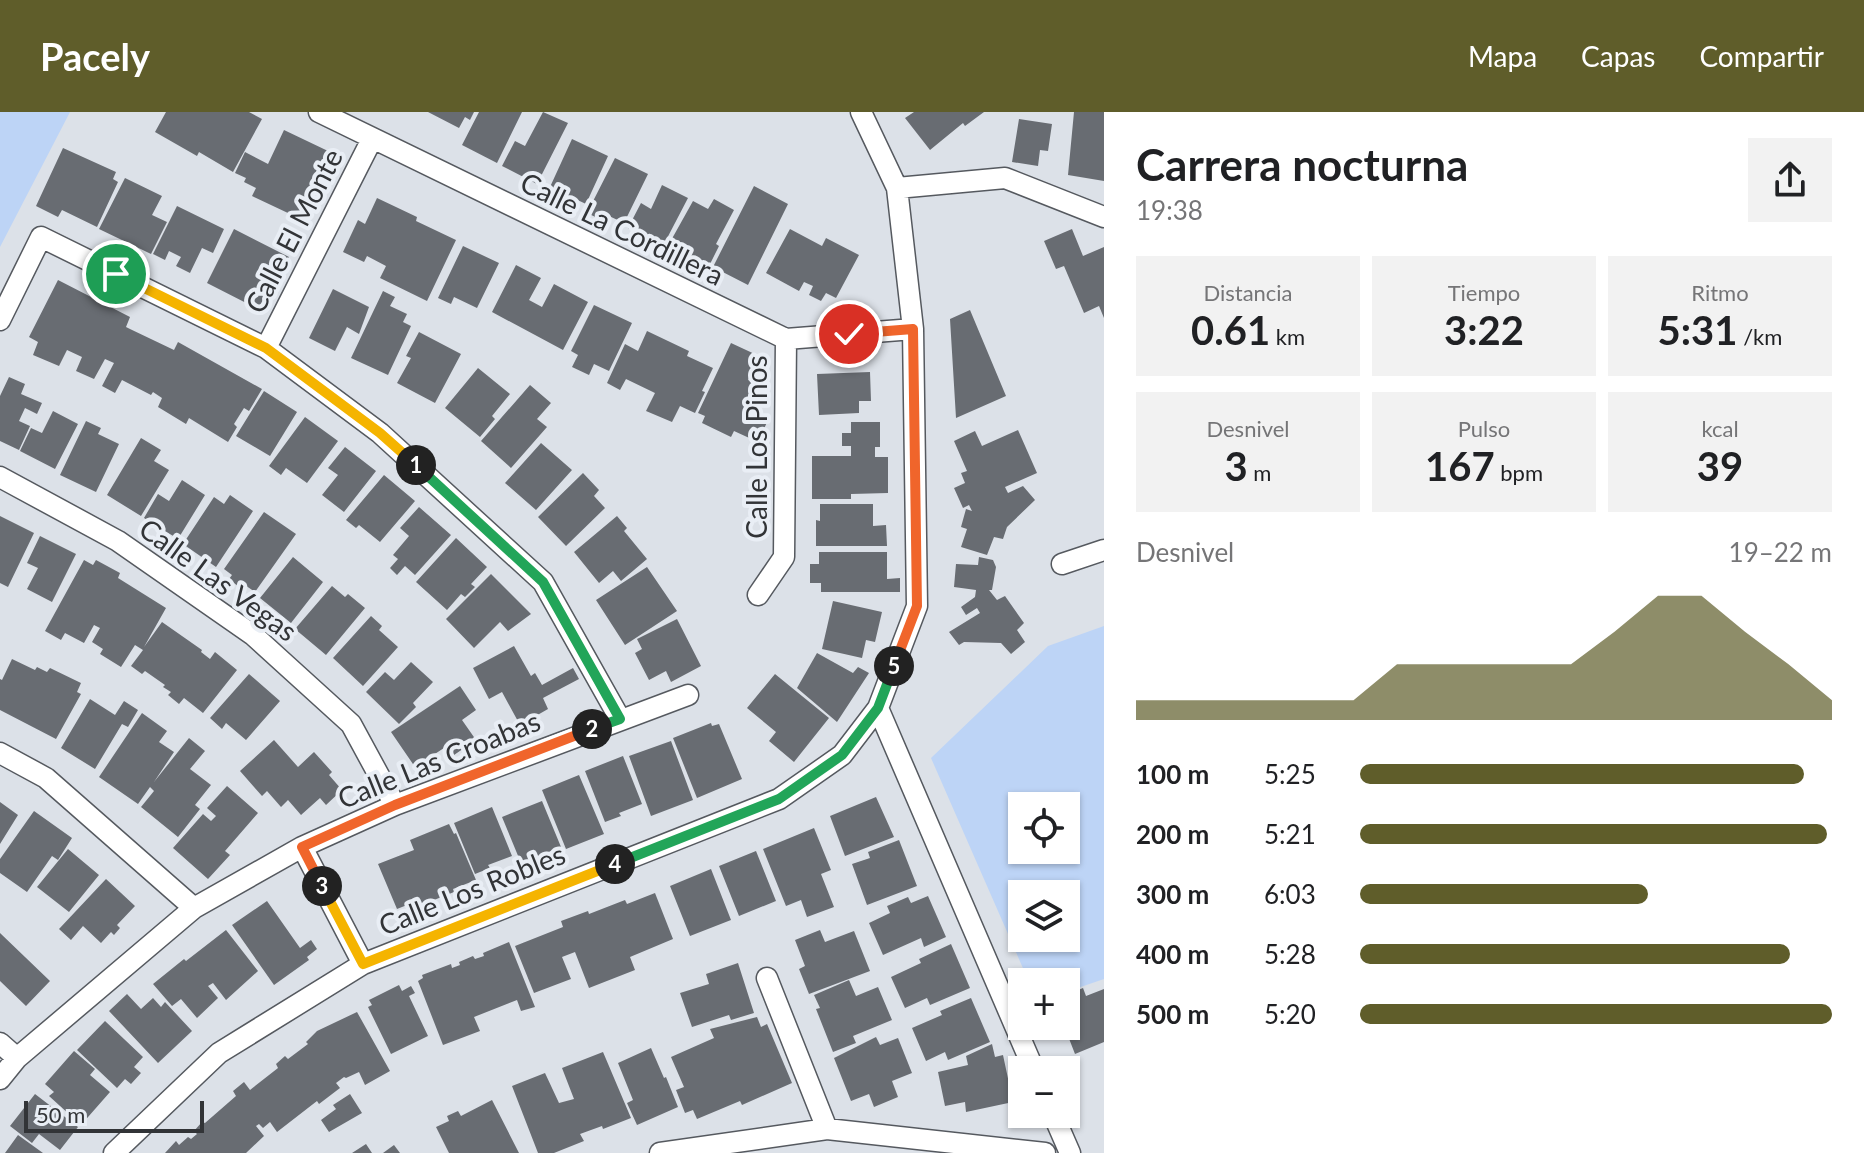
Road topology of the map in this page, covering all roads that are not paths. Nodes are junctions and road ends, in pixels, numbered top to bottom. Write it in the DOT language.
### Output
graph roads {
  1 [pos="319,112"];
  2 [pos="861,112"];
  3 [pos="372,139"];
  4 [pos="897,188"];
  5 [pos="1104,217"];
  6 [pos="0,320"];
  7 [pos="913,329"];
  8 [pos="786,339"];
  9 [pos="266,348"];
  10 [pos="0,477"];
  11 [pos="1104,550"];
  12 [pos="1062,564"];
  13 [pos="758,595"];
  14 [pos="688,695"];
  15 [pos="878,708"];
  16 [pos="620,719"];
  17 [pos="0,753"];
  18 [pos="395,805"];
  19 [pos="302,847"];
  20 [pos="194,908"];
  21 [pos="363,964"];
  22 [pos="767,978"];
  23 [pos="0,1043"];
  24 [pos="1028,1056"];
  25 [pos="17,1058"];
  26 [pos="0,1079"];
  27 [pos="1059,1128"];
  28 [pos="827,1129"];
  29 [pos="114,1153"];
  30 [pos="660,1153"];
  31 [pos="1045,1153"];
  32 [pos="1070,1153"];
  1 -- 3 [label="street, Calle La Cordillera"];
  2 -- 4 [label="street, Calle Los Robles"];
  3 -- 8 [label="street, Calle La Cordillera"];
  3 -- 9 [label="street, Calle El Monte"];
  4 -- 5 [label="street"];
  4 -- 7 [label="street, Calle Los Robles"];
  6 -- 9 [label="street"];
  7 -- 8 [label="street"];
  7 -- 15 [label="street, Calle Los Robles"];
  8 -- 13 [label="street, Calle Los Pinos"];
  9 -- 16 [label="street"];
  10 -- 18 [label="street, Calle Las Vegas"];
  11 -- 12 [label="street"];
  14 -- 16 [label="street, Calle Las Croabas"];
  15 -- 21 [label="street, Calle Los Robles"];
  15 -- 24 [label="street"];
  16 -- 18 [label="street, Calle Las Croabas"];
  17 -- 20 [label="street"];
  18 -- 19 [label="street, Calle Las Croabas"];
  19 -- 20 [label="street, Calle Las Croabas"];
  19 -- 21 [label="street"];
  20 -- 25 [label="street, Calle Las Croabas"];
  21 -- 29 [label="street, Calle Los Robles"];
  22 -- 28 [label="street"];
  23 -- 25 [label="street"];
  25 -- 26 [label="street, Calle Las Croabas"];
  27 -- 32 [label="street"];
  28 -- 30 [label="street"];
  28 -- 31 [label="street"];
}
